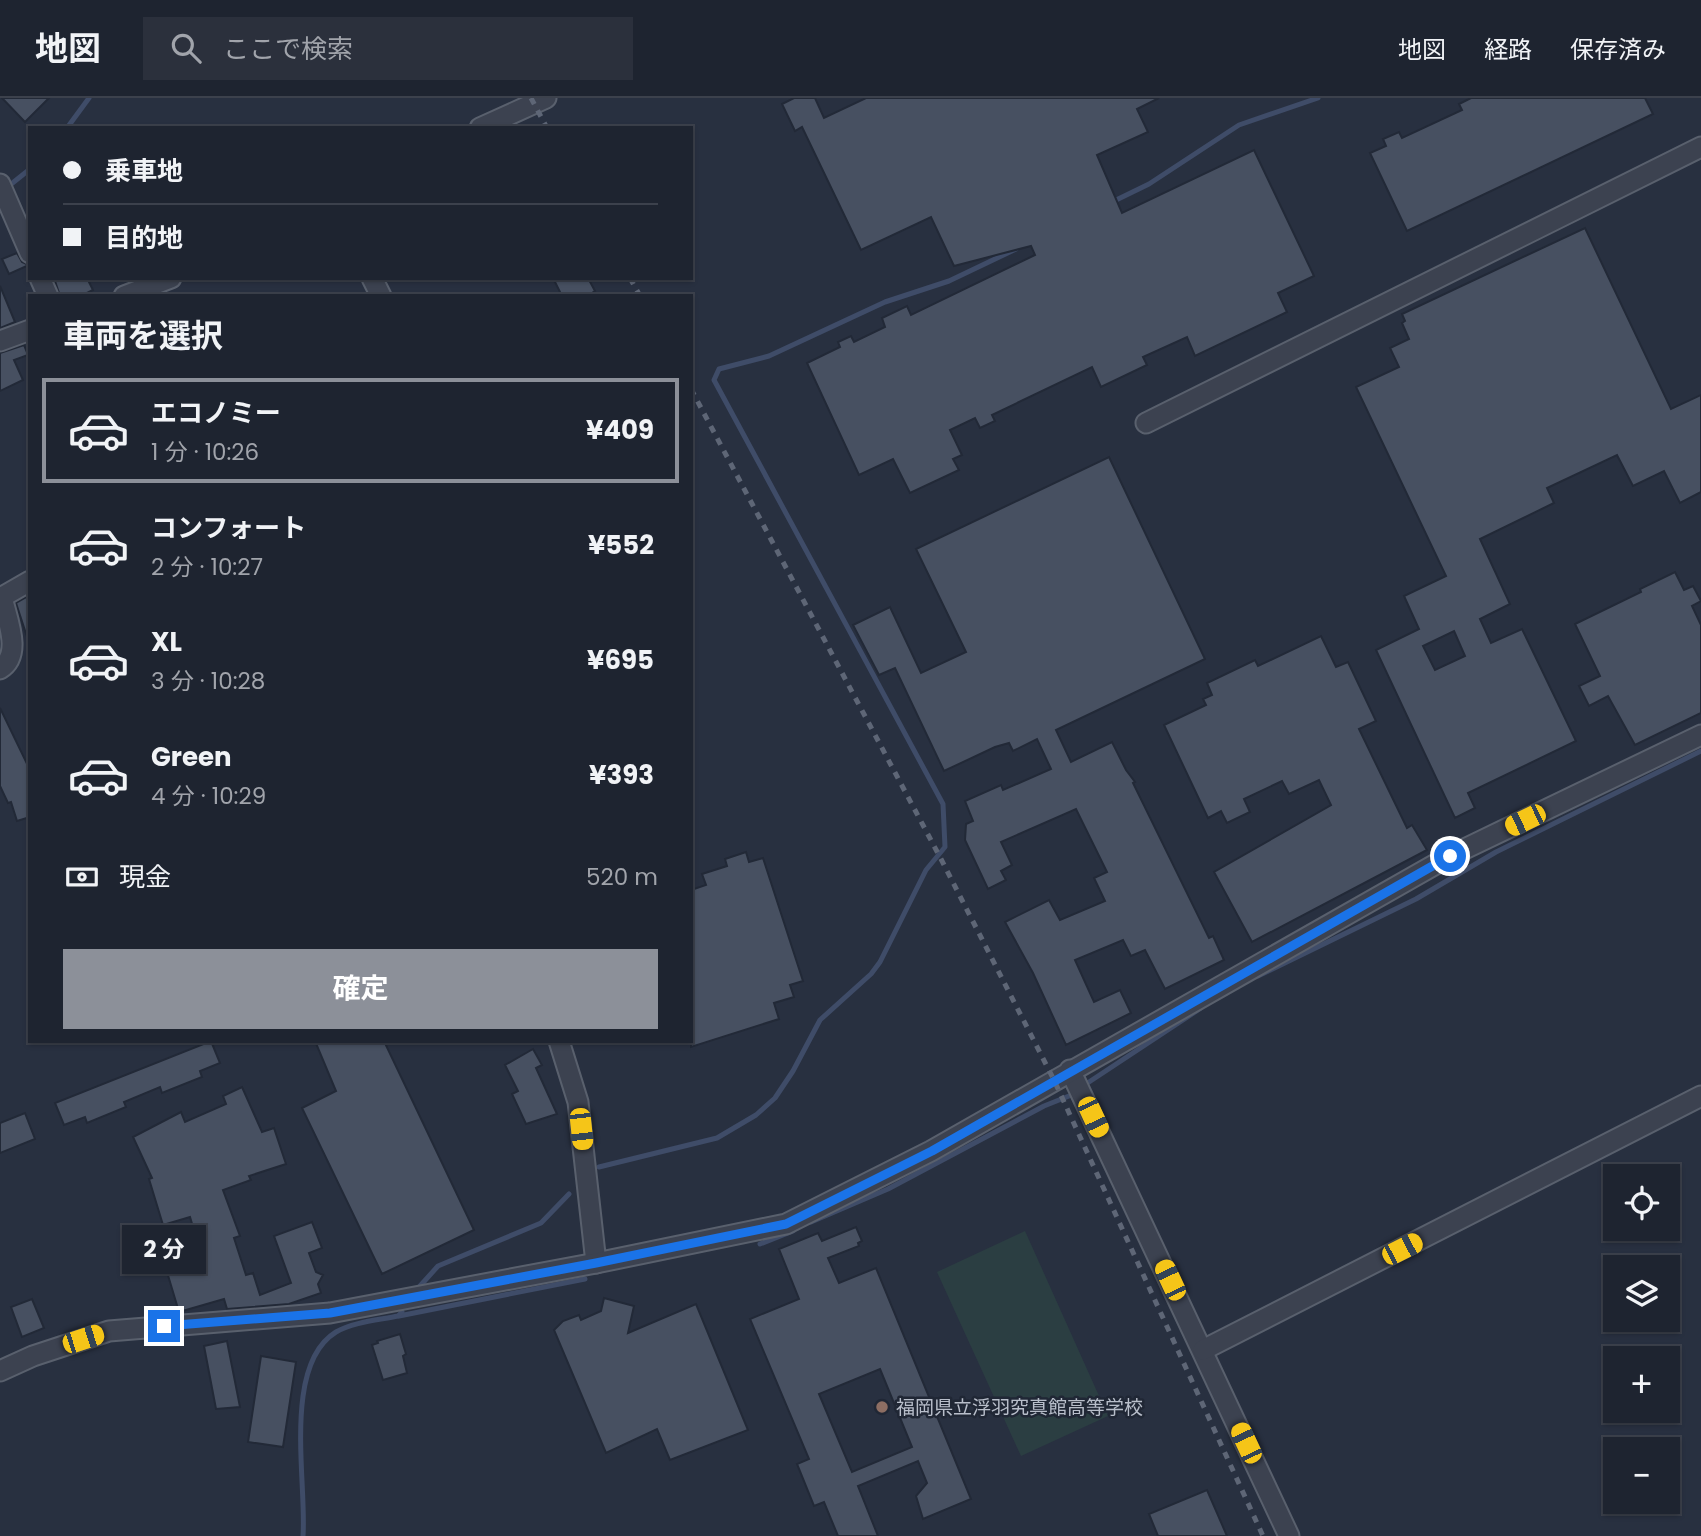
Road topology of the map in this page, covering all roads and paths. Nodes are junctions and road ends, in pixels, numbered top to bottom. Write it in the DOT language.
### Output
graph roads {
  1 [pos="546,98"];
  2 [pos="484,126"];
  3 [pos="1701,147"];
  4 [pos="0,184"];
  5 [pos="28,248"];
  6 [pos="166,280"];
  7 [pos="129,294"];
  8 [pos="28,331"];
  9 [pos="0,341"];
  10 [pos="1146,423"];
  11 [pos="28,582"];
  12 [pos="0,669"];
  13 [pos="1701,735"];
  14 [pos="560,1043"];
  15 [pos="1070,1070"];
  16 [pos="1701,1096"];
  17 [pos="596,1263"];
  18 [pos="1203,1350"];
  19 [pos="0,1371"];
  20 [pos="1290,1536"];
  1 -- 2 [label="street"];
  3 -- 10 [label="street"];
  4 -- 5 [label="street"];
  6 -- 7 [label="street"];
  8 -- 9 [label="street"];
  11 -- 12 [label="street"];
  13 -- 15 [label="street"];
  14 -- 17 [label="street"];
  15 -- 17 [label="street"];
  15 -- 18 [label="street"];
  16 -- 18 [label="street"];
  17 -- 19 [label="street"];
  18 -- 20 [label="street"];
}
